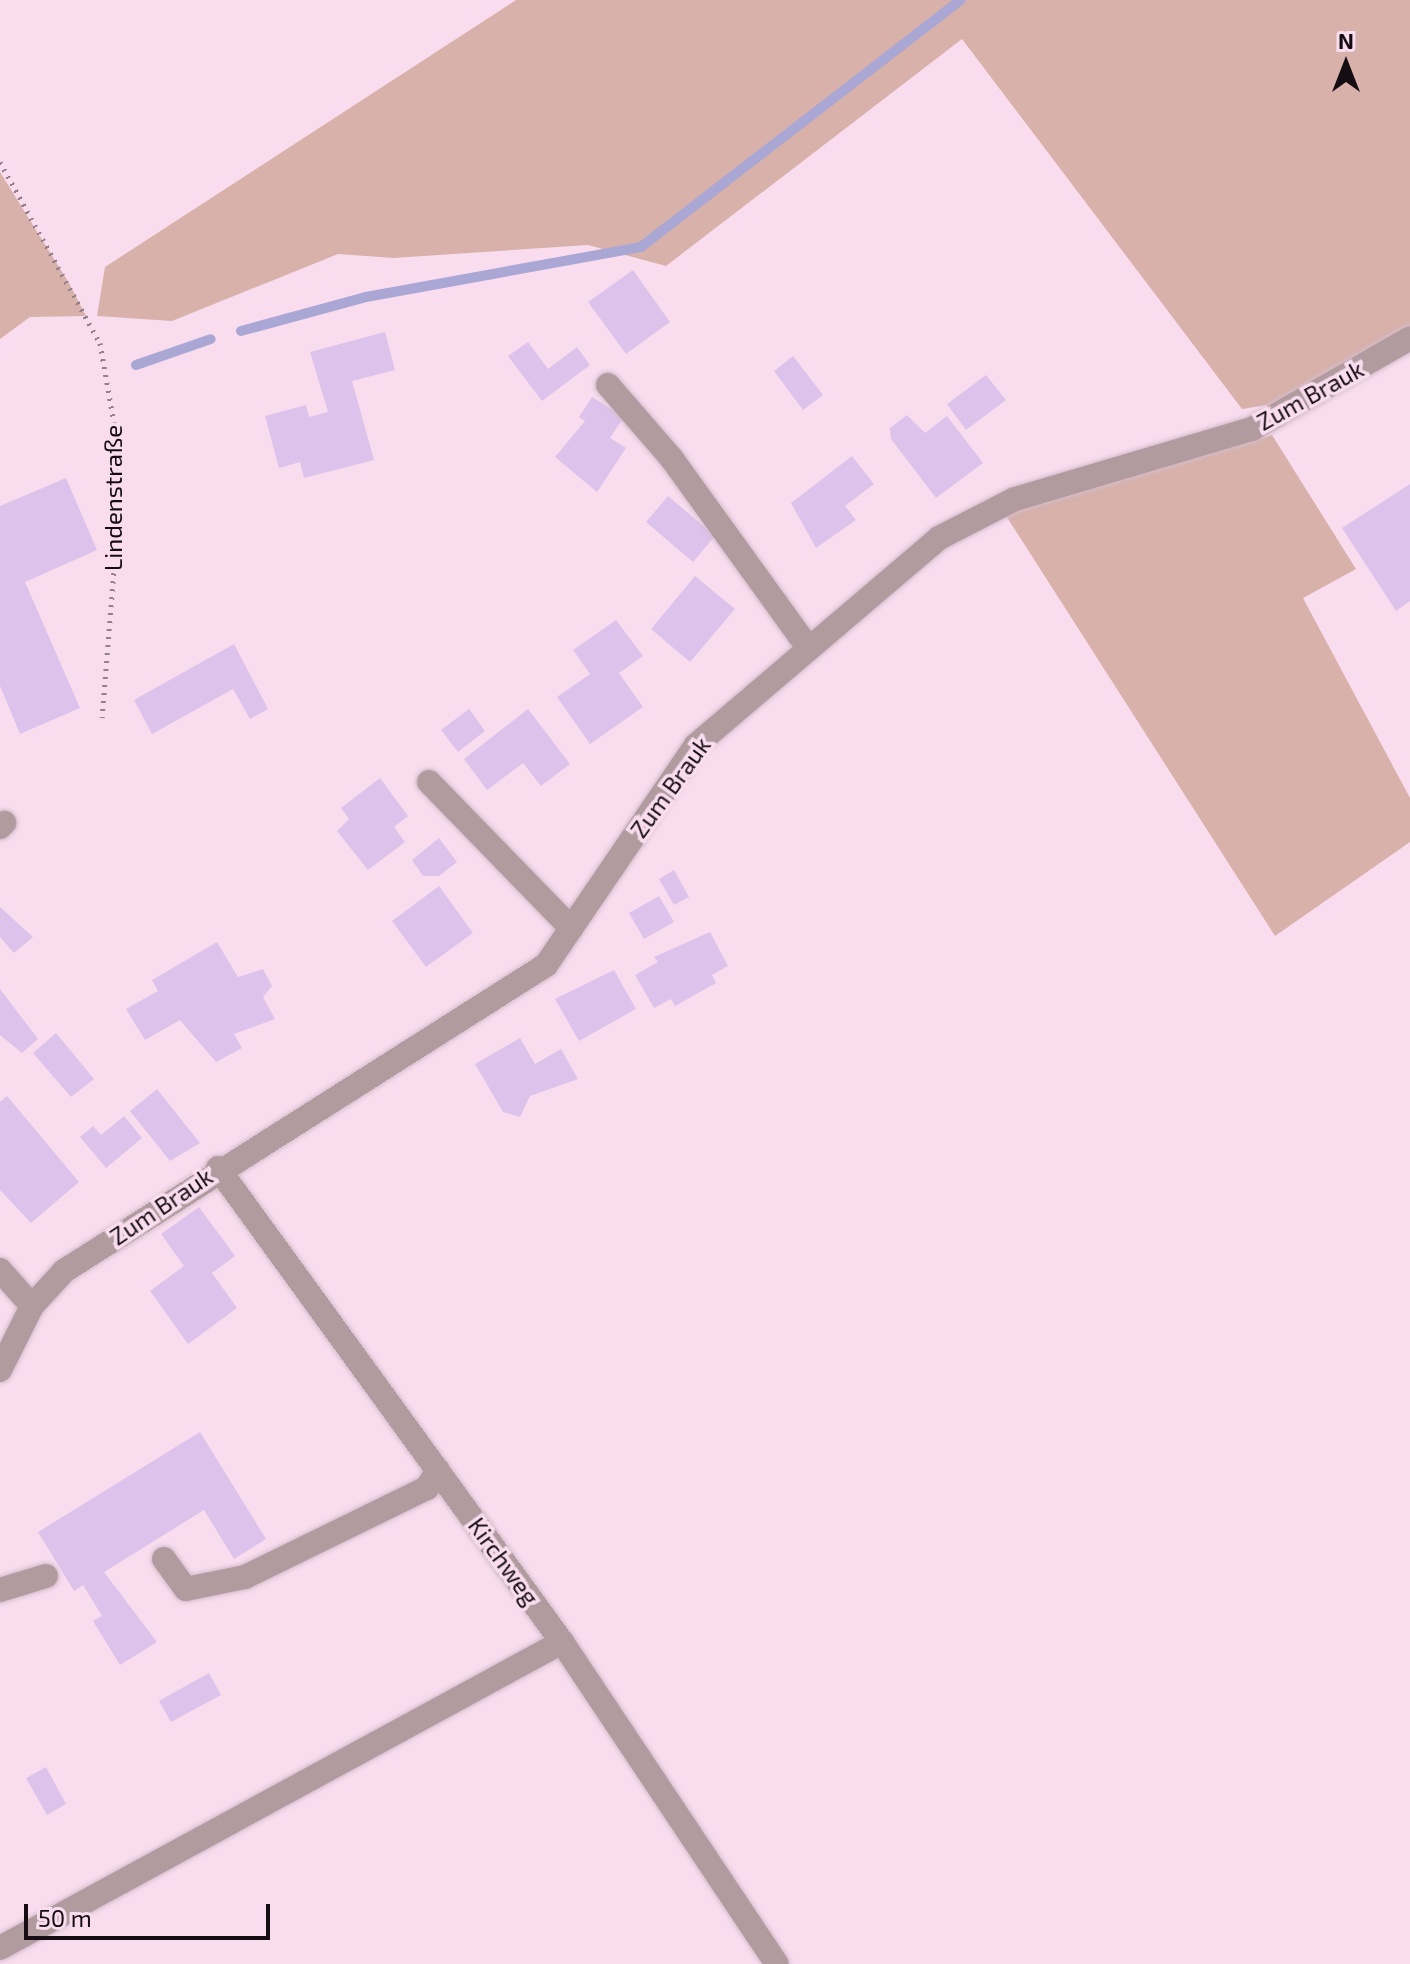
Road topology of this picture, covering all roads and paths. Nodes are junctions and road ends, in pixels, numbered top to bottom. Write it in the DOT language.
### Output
graph roads {
  1 [pos="0,162"];
  2 [pos="1410,338"];
  3 [pos="608,385"];
  4 [pos="807,646"];
  5 [pos="102,717"];
  6 [pos="429,782"];
  7 [pos="571,928"];
  8 [pos="218,1168"];
  9 [pos="0,1270"];
  10 [pos="32,1306"];
  11 [pos="0,1370"];
  12 [pos="438,1470"];
  13 [pos="164,1559"];
  14 [pos="46,1576"];
  15 [pos="0,1590"];
  16 [pos="562,1642"];
  17 [pos="4,1945"];
  18 [pos="777,1964"];
  1 -- 5 [label="path, Lindenstraße"];
  2 -- 4 [label="street, Zum Brauk"];
  3 -- 4 [label="street"];
  4 -- 7 [label="street, Zum Brauk"];
  6 -- 7 [label="street"];
  7 -- 8 [label="street, Zum Brauk"];
  8 -- 10 [label="street, Zum Brauk"];
  8 -- 12 [label="street, Kirchweg"];
  9 -- 10 [label="street"];
  10 -- 11 [label="street, Zum Brauk"];
  12 -- 13 [label="street"];
  12 -- 16 [label="street, Kirchweg"];
  14 -- 15 [label="street"];
  16 -- 17 [label="street"];
  16 -- 18 [label="street, Kirchweg"];
}
